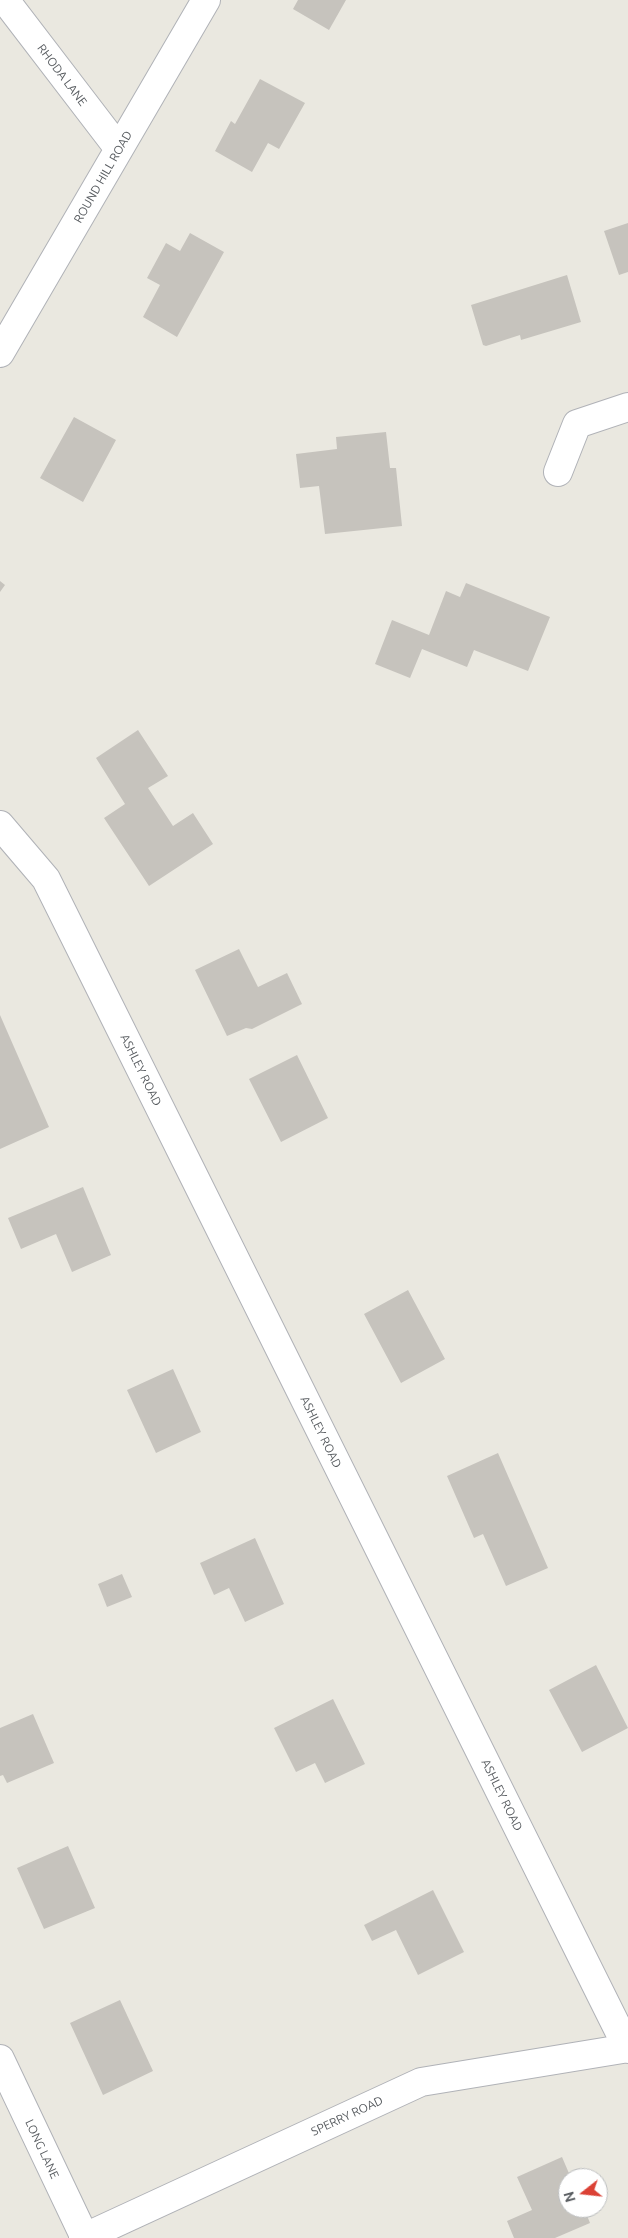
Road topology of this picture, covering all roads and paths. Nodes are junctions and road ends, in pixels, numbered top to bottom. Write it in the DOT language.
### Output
graph roads {
  1 [pos="5,0"];
  2 [pos="206,0"];
  3 [pos="119,150"];
  4 [pos="0,353"];
  5 [pos="628,407"];
  6 [pos="558,472"];
  7 [pos="0,825"];
  8 [pos="628,2048"];
  9 [pos="0,2060"];
  10 [pos="84,2238"];
  1 -- 3 [label="street, RHODA LANE"];
  2 -- 3 [label="street, ROUND HILL ROAD"];
  3 -- 4 [label="street, ROUND HILL ROAD"];
  5 -- 6 [label="street"];
  7 -- 8 [label="street, ASHLEY ROAD"];
  8 -- 10 [label="street, SPERRY ROAD"];
  9 -- 10 [label="street, LONG LANE"];
}
